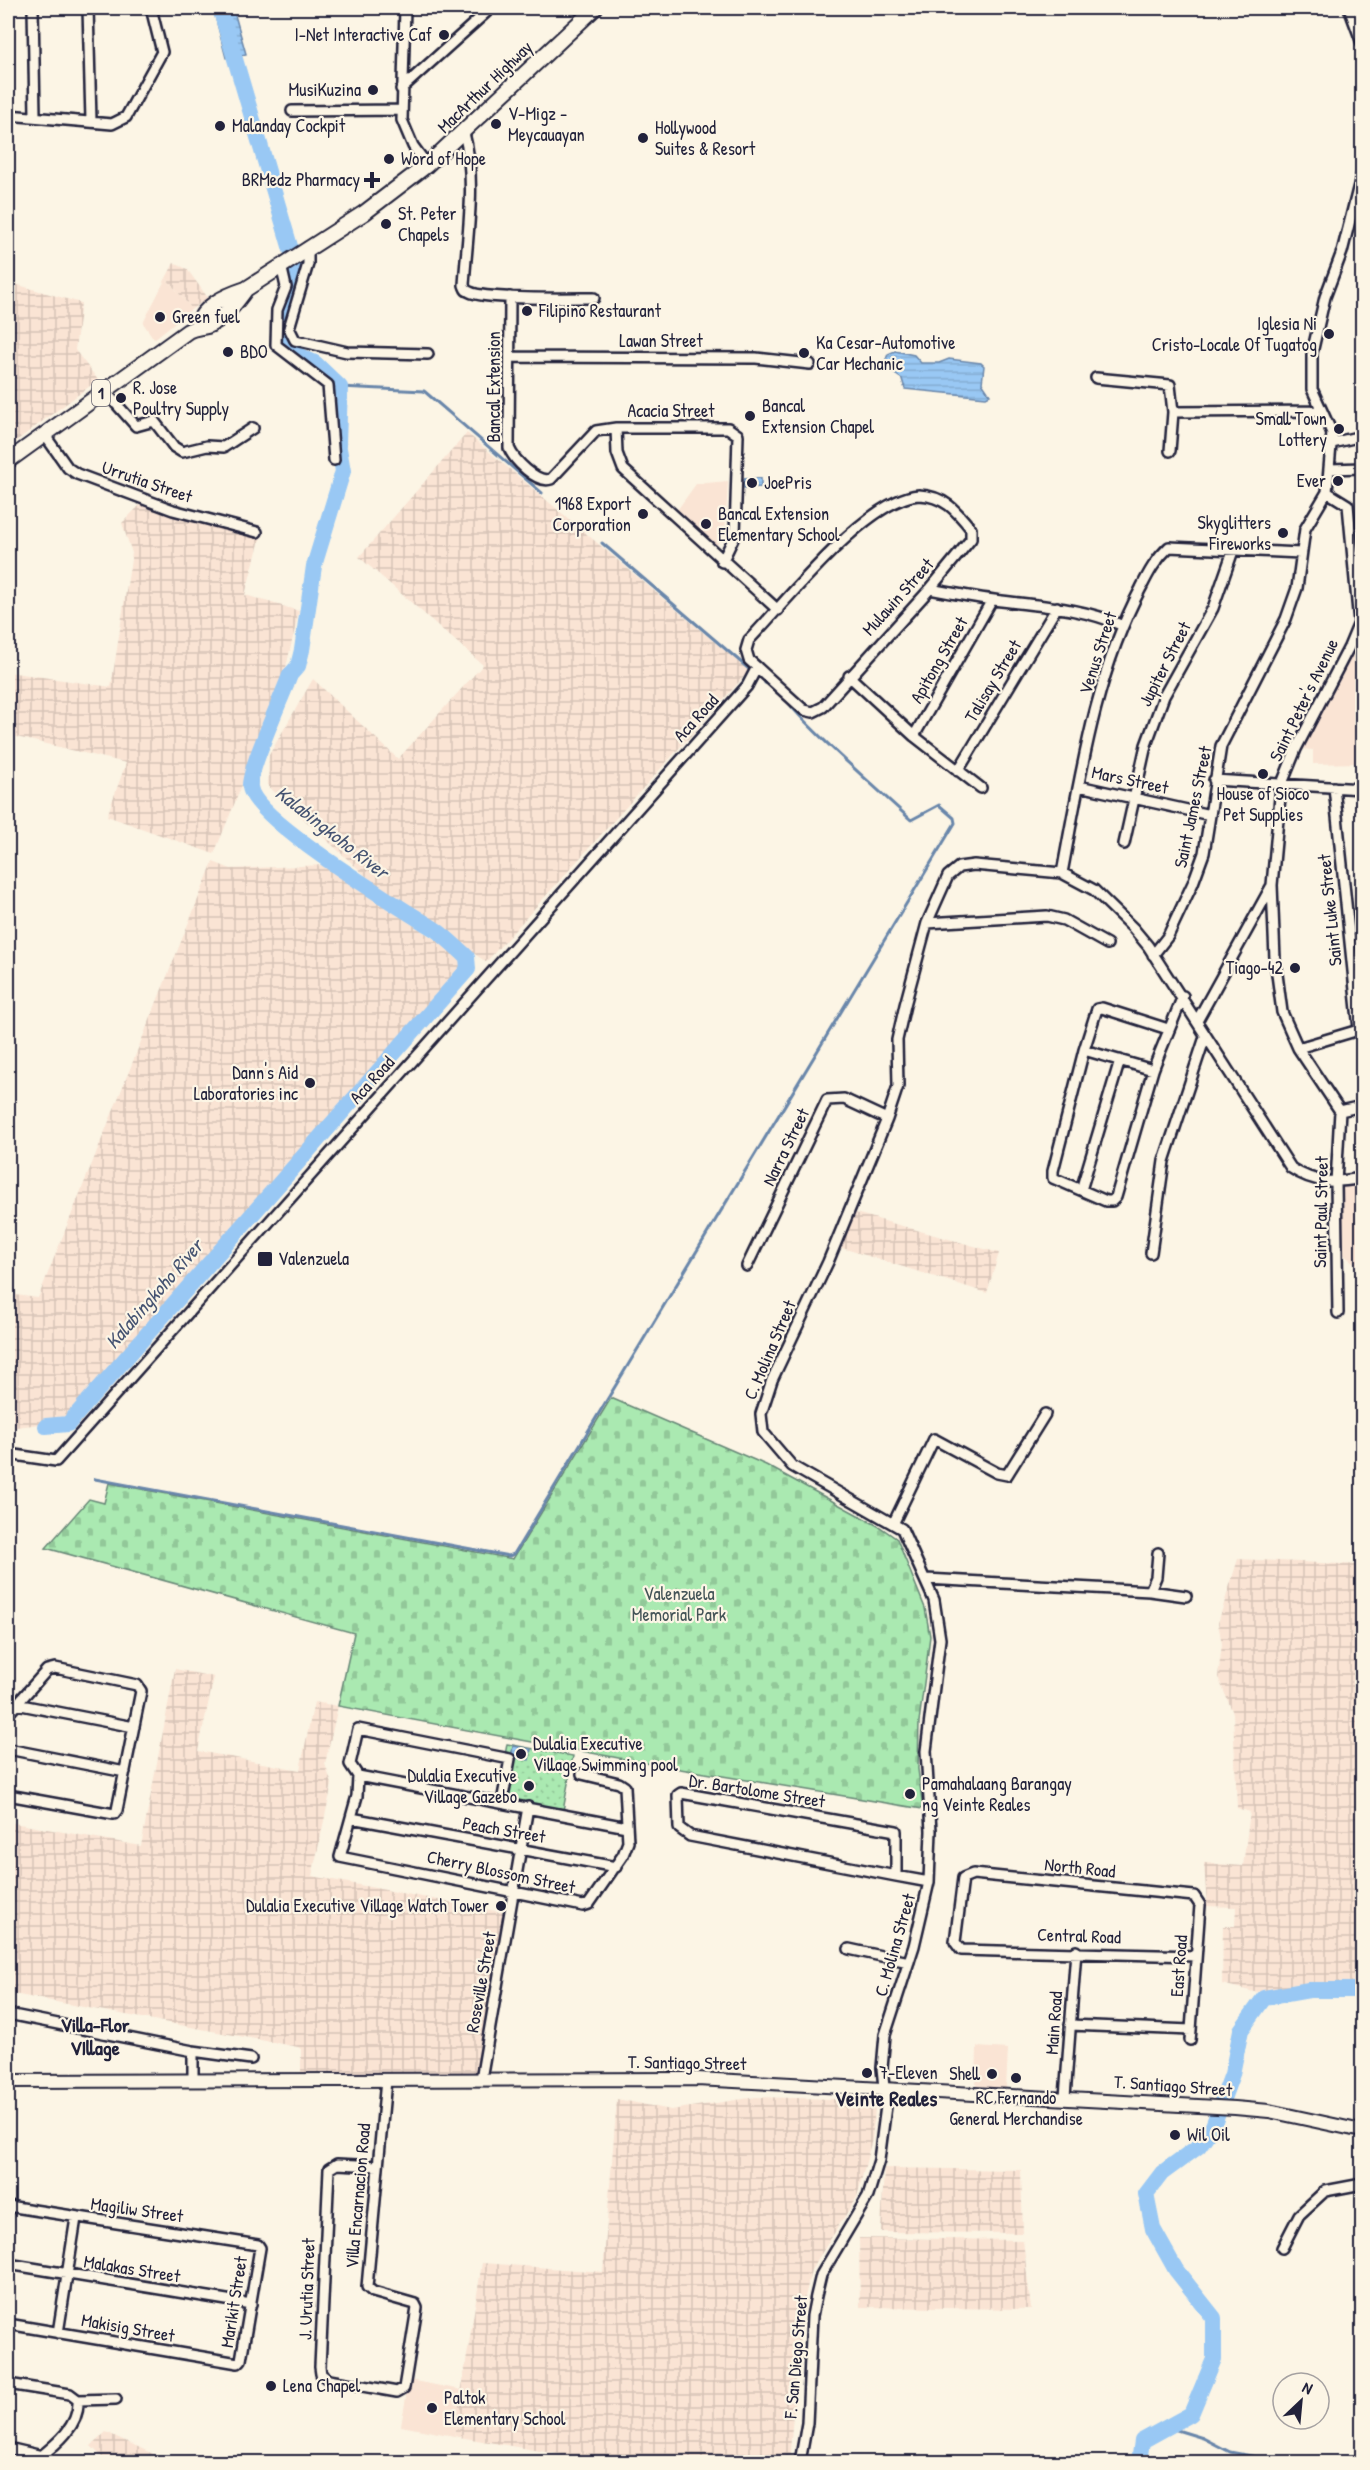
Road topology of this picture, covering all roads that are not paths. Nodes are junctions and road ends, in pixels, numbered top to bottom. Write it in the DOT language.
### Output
graph roads {
  1 [pos="33,8"];
  2 [pos="88,8"];
  3 [pos="150,8"];
  4 [pos="405,8"];
  5 [pos="490,8"];
  6 [pos="595,8"];
  7 [pos="1349,8"];
  8 [pos="1362,43"];
  9 [pos="401,89"];
  10 [pos="402,110"];
  11 [pos="292,111"];
  12 [pos="8,115"];
  13 [pos="35,116"];
  14 [pos="91,121"];
  15 [pos="465,133"];
  16 [pos="427,165"];
  17 [pos="1362,173"];
  18 [pos="304,250"];
  19 [pos="284,263"];
  20 [pos="510,297"];
  21 [pos="594,298"];
  22 [pos="428,354"];
  23 [pos="512,357"];
  24 [pos="810,364"];
  25 [pos="1096,378"];
  26 [pos="104,390"];
  27 [pos="1321,411"];
  28 [pos="1173,412"];
  29 [pos="254,428"];
  30 [pos="616,428"];
  31 [pos="44,435"];
  32 [pos="1362,436"];
  33 [pos="1332,442"];
  34 [pos="1170,451"];
  35 [pos="334,460"];
  36 [pos="8,461"];
  37 [pos="1362,468"];
  38 [pos="1330,469"];
  39 [pos="1327,492"];
  40 [pos="257,532"];
  41 [pos="1234,548"];
  42 [pos="1301,553"];
  43 [pos="1362,553"];
  44 [pos="1352,554"];
  45 [pos="722,562"];
  46 [pos="930,589"];
  47 [pos="992,600"];
  48 [pos="1057,607"];
  49 [pos="778,610"];
  50 [pos="1121,625"];
  51 [pos="1361,627"];
  52 [pos="757,667"];
  53 [pos="849,676"];
  54 [pos="914,736"];
  55 [pos="958,771"];
  56 [pos="1214,780"];
  57 [pos="1079,786"];
  58 [pos="1281,786"];
  59 [pos="1334,787"];
  60 [pos="981,788"];
  61 [pos="1362,789"];
  62 [pos="1133,797"];
  63 [pos="1210,814"];
  64 [pos="1124,844"];
  65 [pos="1062,873"];
  66 [pos="1272,885"];
  67 [pos="927,923"];
  68 [pos="1107,944"];
  69 [pos="1154,955"];
  70 [pos="1183,996"];
  71 [pos="1197,1021"];
  72 [pos="1168,1029"];
  73 [pos="1361,1029"];
  74 [pos="1204,1037"];
  75 [pos="1298,1048"];
  76 [pos="1084,1050"];
  77 [pos="1120,1060"];
  78 [pos="1154,1070"];
  79 [pos="1362,1106"];
  80 [pos="1340,1111"];
  81 [pos="887,1119"];
  82 [pos="1362,1178"];
  83 [pos="1336,1183"];
  84 [pos="1082,1190"];
  85 [pos="1151,1253"];
  86 [pos="747,1266"];
  87 [pos="1338,1313"];
  88 [pos="1045,1414"];
  89 [pos="8,1454"];
  90 [pos="894,1522"];
  91 [pos="1158,1553"];
  92 [pos="926,1579"];
  93 [pos="1150,1591"];
  94 [pos="1186,1596"];
  95 [pos="16,1704"];
  96 [pos="8,1713"];
  97 [pos="134,1727"];
  98 [pos="8,1749"];
  99 [pos="125,1772"];
  100 [pos="582,1774"];
  101 [pos="358,1776"];
  102 [pos="8,1795"];
  103 [pos="502,1802"];
  104 [pos="528,1807"];
  105 [pos="351,1818"];
  106 [pos="627,1827"];
  107 [pos="521,1851"];
  108 [pos="616,1866"];
  109 [pos="896,1876"];
  110 [pos="929,1882"];
  111 [pos="514,1891"];
  112 [pos="1194,1896"];
  113 [pos="849,1950"];
  114 [pos="961,1950"];
  115 [pos="1076,1952"];
  116 [pos="1196,1956"];
  117 [pos="909,1962"];
  118 [pos="8,2014"];
  119 [pos="1070,2025"];
  120 [pos="193,2051"];
  121 [pos="251,2059"];
  122 [pos="482,2079"];
  123 [pos="386,2080"];
  124 [pos="8,2081"];
  125 [pos="193,2081"];
  126 [pos="885,2089"];
  127 [pos="1065,2097"];
  128 [pos="1362,2131"];
  129 [pos="378,2166"];
  130 [pos="1362,2184"];
  131 [pos="8,2206"];
  132 [pos="76,2218"];
  133 [pos="260,2248"];
  134 [pos="1282,2248"];
  135 [pos="8,2264"];
  136 [pos="68,2276"];
  137 [pos="251,2304"];
  138 [pos="8,2324"];
  139 [pos="58,2333"];
  140 [pos="241,2360"];
  141 [pos="8,2384"];
  142 [pos="404,2388"];
  143 [pos="116,2399"];
  144 [pos="78,2400"];
  145 [pos="8,2448"];
  146 [pos="38,2459"];
  147 [pos="800,2463"];
  1 -- 13 [label="street"];
  2 -- 14 [label="street"];
  3 -- 14 [label="street"];
  4 -- 9 [label="street"];
  5 -- 9 [label="street"];
  6 -- 15 [label="highway, MacArthur Highway / 1"];
  7 -- 8 [label="street"];
  9 -- 10 [label="street"];
  10 -- 11 [label="street"];
  10 -- 16 [label="street"];
  12 -- 13 [label="street"];
  13 -- 14 [label="street"];
  15 -- 16 [label="highway, MacArthur Highway / 1"];
  15 -- 20 [label="street"];
  16 -- 18 [label="highway, MacArthur Highway / 1"];
  17 -- 27 [label="street"];
  18 -- 19 [label="highway, MacArthur Highway / 1"];
  18 -- 22 [label="street"];
  19 -- 26 [label="highway, MacArthur Highway / 1"];
  19 -- 35 [label="street"];
  20 -- 21 [label="street"];
  20 -- 23 [label="street, Bancal Extension"];
  23 -- 24 [label="street, Lawan Street"];
  23 -- 30 [label="street, Bancal Extension"];
  25 -- 28 [label="street"];
  26 -- 29 [label="street"];
  26 -- 31 [label="highway, MacArthur Highway / 1"];
  27 -- 28 [label="street"];
  27 -- 33 [label="street"];
  28 -- 34 [label="street"];
  30 -- 45 [label="street"];
  30 -- 45 [label="street, Acacia Street"];
  31 -- 36 [label="highway, MacArthur Highway / 1"];
  31 -- 40 [label="street, Urrutia Street"];
  32 -- 33 [label="street"];
  33 -- 38 [label="street"];
  37 -- 38 [label="street"];
  38 -- 39 [label="street"];
  39 -- 42 [label="street, Saint James Street"];
  39 -- 44 [label="street, Saint Peter's Avenue"];
  41 -- 42 [label="street, Venus Street"];
  41 -- 50 [label="street, Venus Street"];
  41 -- 62 [label="street, Jupiter Street"];
  42 -- 56 [label="street, Saint James Street"];
  43 -- 44 [label="street"];
  44 -- 51 [label="street, Saint Peter's Avenue"];
  45 -- 49 [label="street"];
  46 -- 47 [label="street"];
  46 -- 49 [label="street, Mulawin Street"];
  46 -- 53 [label="street, Mulawin Street"];
  47 -- 48 [label="street"];
  47 -- 54 [label="street, Apitong Street"];
  48 -- 50 [label="street"];
  48 -- 55 [label="street, Talisay Street"];
  49 -- 52 [label="street"];
  50 -- 57 [label="street, Venus Street"];
  51 -- 58 [label="street, Saint Peter's Avenue"];
  52 -- 53 [label="street"];
  52 -- 89 [label="street, Aca Road"];
  53 -- 54 [label="street"];
  54 -- 55 [label="street"];
  55 -- 60 [label="street"];
  56 -- 58 [label="street"];
  56 -- 63 [label="street, Saint James Street"];
  57 -- 62 [label="street, Mars Street"];
  57 -- 65 [label="street, Venus Street"];
  58 -- 59 [label="street"];
  58 -- 66 [label="street, Saint Peter's Avenue"];
  59 -- 61 [label="street"];
  59 -- 73 [label="street, Saint Luke Street"];
  62 -- 63 [label="street, Mars Street"];
  62 -- 64 [label="street, Jupiter Street"];
  63 -- 69 [label="street, Saint James Street"];
  65 -- 67 [label="street, C. Molina Street"];
  65 -- 69 [label="street, C. Molina Street"];
  66 -- 71 [label="street"];
  66 -- 75 [label="street, Saint Peter's Avenue"];
  67 -- 68 [label="street"];
  67 -- 81 [label="street, C. Molina Street"];
  69 -- 70 [label="street"];
  70 -- 71 [label="street"];
  70 -- 72 [label="street"];
  71 -- 74 [label="street"];
  72 -- 76 [label="street"];
  72 -- 78 [label="street"];
  73 -- 75 [label="street"];
  74 -- 83 [label="street"];
  74 -- 85 [label="street"];
  75 -- 80 [label="street, Saint Peter's Avenue"];
  76 -- 77 [label="street"];
  76 -- 84 [label="street"];
  77 -- 78 [label="street"];
  77 -- 84 [label="street"];
  78 -- 84 [label="street"];
  79 -- 80 [label="street"];
  80 -- 83 [label="street, Saint Paul Street"];
  81 -- 86 [label="street, Narra Street"];
  81 -- 90 [label="street, C. Molina Street"];
  82 -- 83 [label="street"];
  83 -- 87 [label="street, Saint Paul Street"];
  88 -- 90 [label="street"];
  90 -- 92 [label="street, C. Molina Street"];
  91 -- 93 [label="street"];
  92 -- 93 [label="street"];
  92 -- 110 [label="street, C. Molina Street"];
  93 -- 94 [label="street"];
  95 -- 96 [label="street"];
  95 -- 97 [label="street"];
  95 -- 97 [label="street"];
  97 -- 99 [label="street"];
  98 -- 99 [label="street"];
  99 -- 102 [label="street"];
  100 -- 106 [label="street, Cherry Blossom Street"];
  101 -- 103 [label="street"];
  101 -- 103 [label="street"];
  101 -- 105 [label="street"];
  103 -- 104 [label="street"];
  104 -- 106 [label="street"];
  104 -- 107 [label="street, Roseville Street"];
  105 -- 107 [label="street, Peach Street"];
  105 -- 111 [label="street, Cherry Blossom Street"];
  106 -- 108 [label="street, Cherry Blossom Street"];
  107 -- 108 [label="street, Peach Street"];
  107 -- 111 [label="street, Roseville Street"];
  108 -- 111 [label="street, Cherry Blossom Street"];
  109 -- 109 [label="street, Dr. Bartolome Street"];
  109 -- 110 [label="street, Dr. Bartolome Street"];
  110 -- 117 [label="street, C. Molina Street"];
  111 -- 122 [label="street, Roseville Street"];
  112 -- 114 [label="street, North Road"];
  112 -- 116 [label="street, East Road"];
  113 -- 117 [label="street"];
  114 -- 115 [label="street, Central Road"];
  115 -- 116 [label="street, Central Road"];
  115 -- 119 [label="street, Main Road"];
  116 -- 119 [label="street, East Road"];
  117 -- 126 [label="street, C. Molina Street"];
  118 -- 120 [label="street"];
  119 -- 127 [label="street, Main Road"];
  120 -- 121 [label="street"];
  120 -- 125 [label="street"];
  122 -- 123 [label="main road, T. Santiago Street"];
  122 -- 126 [label="main road, T. Santiago Street"];
  123 -- 125 [label="main road, T. Santiago Street"];
  123 -- 129 [label="street, Villa Encarnacion Road"];
  124 -- 125 [label="main road, T. Santiago Street"];
  126 -- 127 [label="main road, T. Santiago Street"];
  126 -- 147 [label="street, F. San Diego Street"];
  127 -- 128 [label="main road, T. Santiago Street"];
  129 -- 142 [label="street, Villa Encarnacion Road"];
  129 -- 142 [label="street, J. Urutia Street"];
  130 -- 134 [label="street"];
  131 -- 132 [label="street, Magiliw Street"];
  132 -- 133 [label="street, Magiliw Street"];
  132 -- 136 [label="street"];
  133 -- 137 [label="street, Marikit Street"];
  135 -- 136 [label="street, Malakas Street"];
  136 -- 137 [label="street, Malakas Street"];
  136 -- 139 [label="street"];
  137 -- 140 [label="street, Marikit Street"];
  138 -- 139 [label="street, Makisig Street"];
  139 -- 140 [label="street, Makisig Street"];
  141 -- 144 [label="street"];
  143 -- 144 [label="street"];
  144 -- 146 [label="street"];
  145 -- 146 [label="street"];
}
